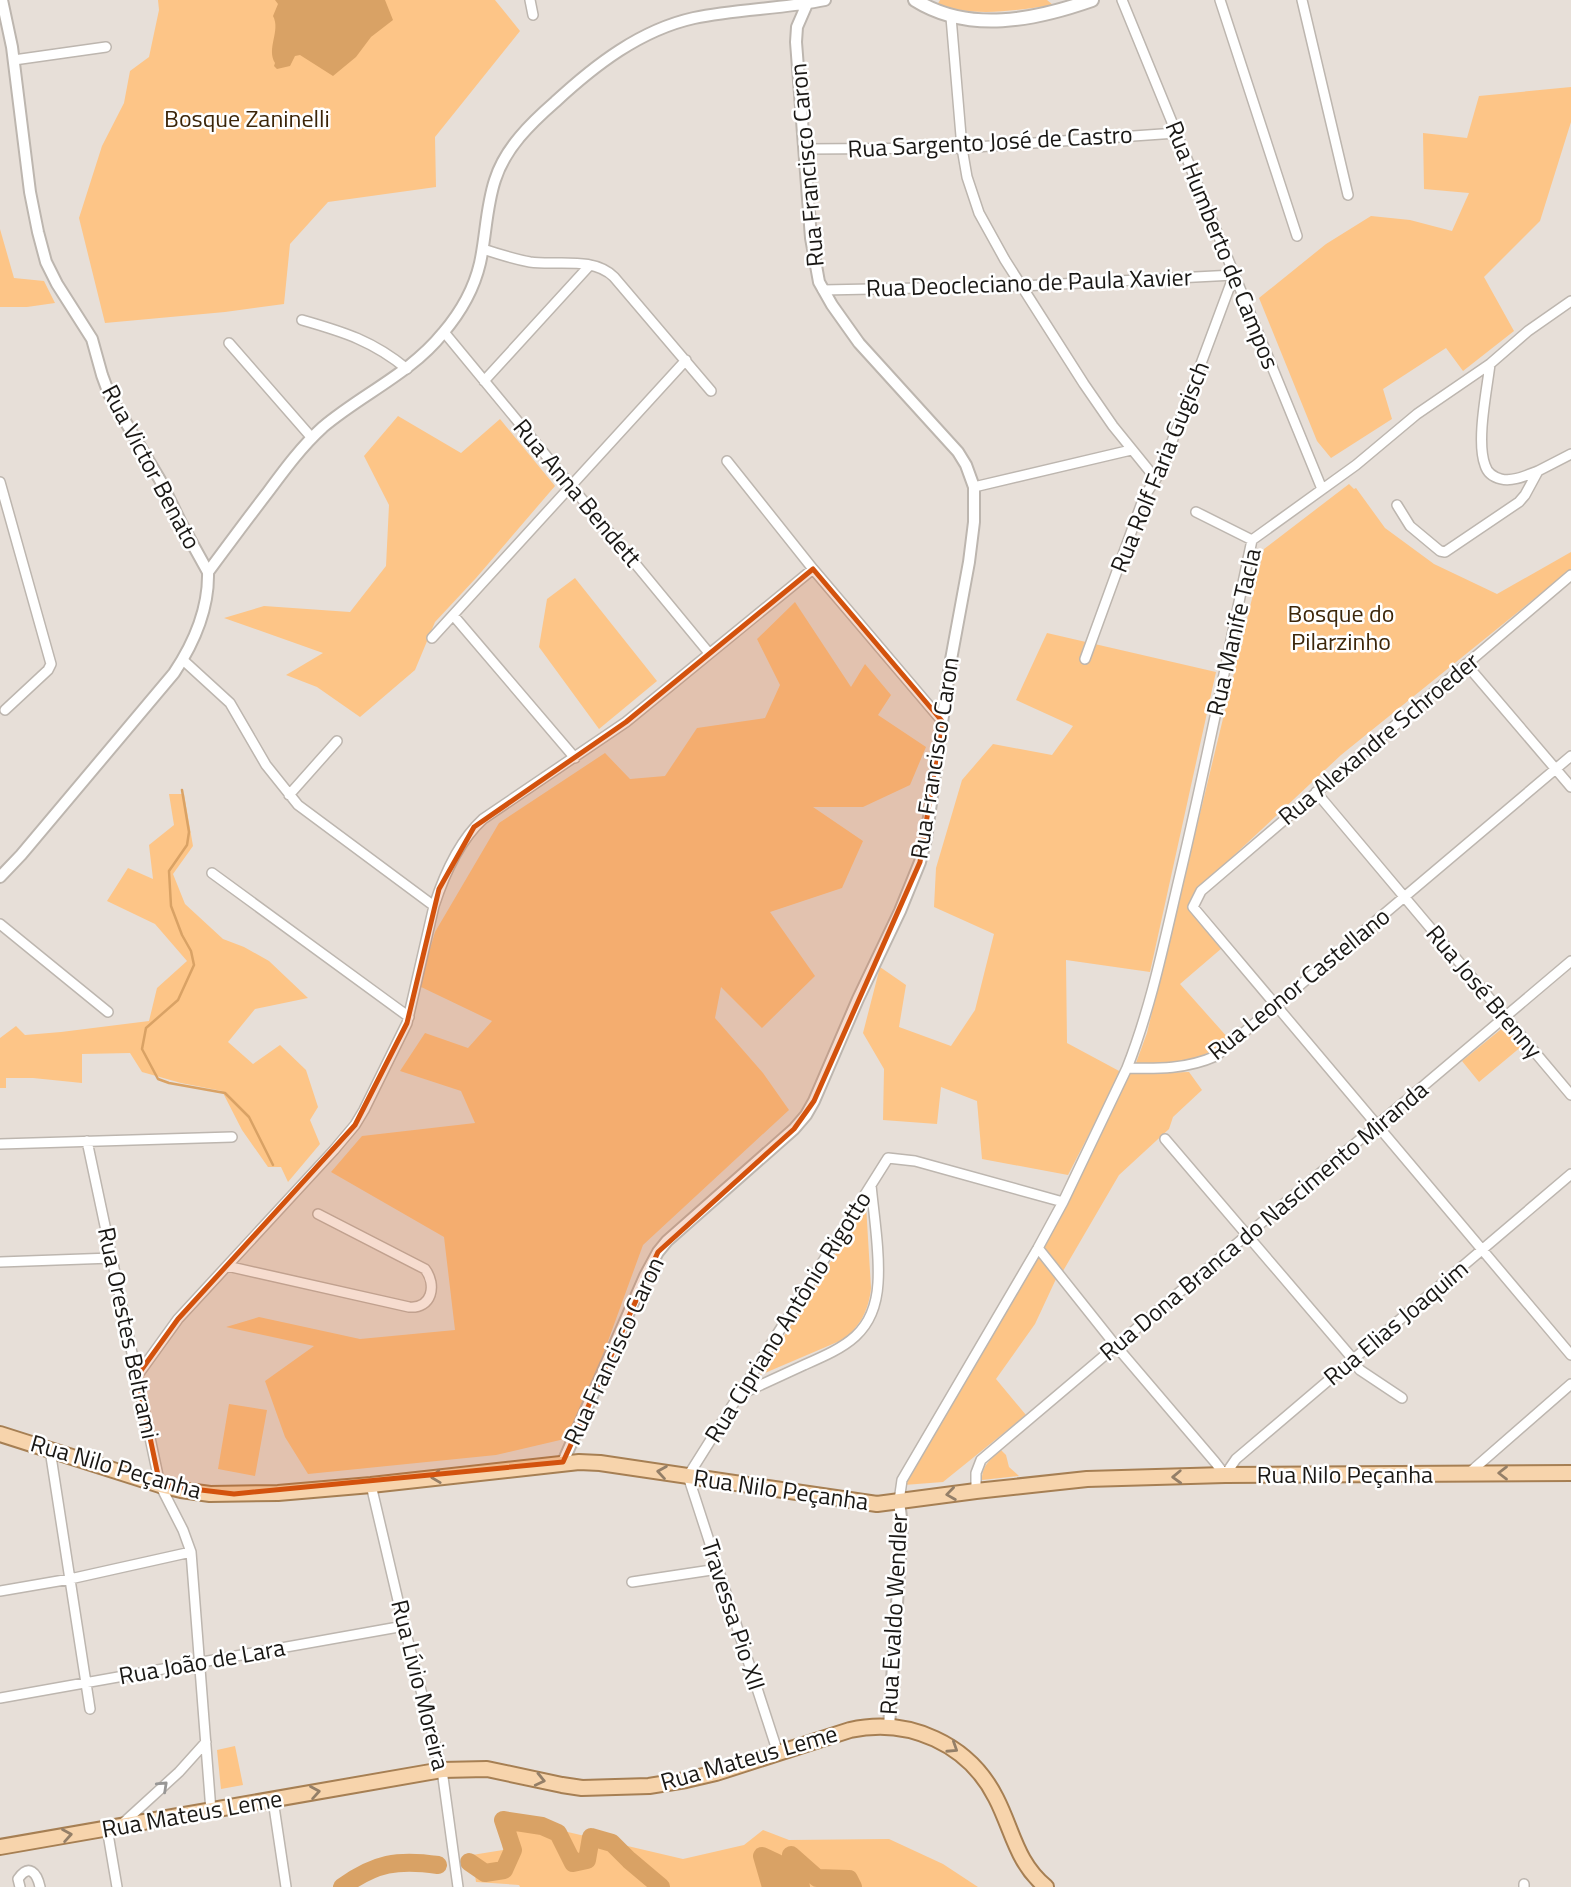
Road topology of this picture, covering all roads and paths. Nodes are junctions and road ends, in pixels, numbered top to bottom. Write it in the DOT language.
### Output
graph roads {
  1 [pos="2,0"];
  2 [pos="530,0"];
  3 [pos="825,0"];
  4 [pos="915,0"];
  5 [pos="1092,0"];
  6 [pos="1122,0"];
  7 [pos="1220,0"];
  8 [pos="1302,0"];
  9 [pos="807,4"];
  10 [pos="1063,4"];
  11 [pos="533,15"];
  12 [pos="951,17"];
  13 [pos="106,47"];
  14 [pos="14,60"];
  15 [pos="1176,133"];
  16 [pos="962,148"];
  17 [pos="804,149"];
  18 [pos="1348,195"];
  19 [pos="1297,236"];
  20 [pos="483,248"];
  21 [pos="590,265"];
  22 [pos="1234,275"];
  23 [pos="1022,286"];
  24 [pos="823,290"];
  25 [pos="1571,301"];
  26 [pos="302,320"];
  27 [pos="444,332"];
  28 [pos="229,343"];
  29 [pos="686,360"];
  30 [pos="1490,365"];
  31 [pos="407,369"];
  32 [pos="484,381"];
  33 [pos="711,391"];
  34 [pos="312,438"];
  35 [pos="1131,450"];
  36 [pos="1571,454"];
  37 [pos="727,461"];
  38 [pos="1538,471"];
  39 [pos="1156,479"];
  40 [pos="0,482"];
  41 [pos="571,486"];
  42 [pos="974,487"];
  43 [pos="1322,489"];
  44 [pos="1397,505"];
  45 [pos="1196,512"];
  46 [pos="1252,540"];
  47 [pos="813,569"];
  48 [pos="208,572"];
  49 [pos="1571,575"];
  50 [pos="453,615"];
  51 [pos="432,638"];
  52 [pos="709,653"];
  53 [pos="1085,659"];
  54 [pos="183,660"];
  55 [pos="1466,664"];
  56 [pos="5,710"];
  57 [pos="942,721"];
  58 [pos="337,741"];
  59 [pos="1571,756"];
  60 [pos="575,758"];
  61 [pos="1556,769"];
  62 [pos="1571,788"];
  63 [pos="1316,792"];
  64 [pos="289,795"];
  65 [pos="212,873"];
  66 [pos="0,877"];
  67 [pos="1405,898"];
  68 [pos="434,905"];
  69 [pos="0,925"];
  70 [pos="1571,961"];
  71 [pos="1276,1006"];
  72 [pos="108,1012"];
  73 [pos="409,1017"];
  74 [pos="1505,1017"];
  75 [pos="1127,1068"];
  76 [pos="1571,1095"];
  77 [pos="1377,1125"];
  78 [pos="232,1137"];
  79 [pos="1165,1139"];
  80 [pos="87,1142"];
  81 [pos="0,1144"];
  82 [pos="1571,1174"];
  83 [pos="871,1185"];
  84 [pos="1063,1202"];
  85 [pos="318,1214"];
  86 [pos="1247,1235"];
  87 [pos="1038,1248"];
  88 [pos="1482,1250"];
  89 [pos="112,1258"];
  90 [pos="0,1262"];
  91 [pos="227,1266"];
  92 [pos="1116,1346"];
  93 [pos="1571,1355"];
  94 [pos="1353,1359"];
  95 [pos="137,1376"];
  96 [pos="1571,1384"];
  97 [pos="739,1395"];
  98 [pos="1402,1398"];
  99 [pos="0,1434"];
  100 [pos="50,1450"];
  101 [pos="563,1462"];
  102 [pos="1571,1473"];
  103 [pos="1468,1474"];
  104 [pos="1225,1475"];
  105 [pos="688,1476"];
  106 [pos="160,1485"];
  107 [pos="371,1485"];
  108 [pos="976,1491"];
  109 [pos="899,1501"];
  110 [pos="191,1552"];
  111 [pos="718,1569"];
  112 [pos="70,1579"];
  113 [pos="632,1583"];
  114 [pos="0,1591"];
  115 [pos="404,1626"];
  116 [pos="201,1662"];
  117 [pos="86,1682"];
  118 [pos="0,1698"];
  119 [pos="90,1709"];
  120 [pos="889,1727"];
  121 [pos="206,1742"];
  122 [pos="778,1753"];
  123 [pos="442,1770"];
  124 [pos="273,1800"];
  125 [pos="211,1811"];
  126 [pos="113,1828"];
  127 [pos="0,1847"];
  128 [pos="20,1887"];
  129 [pos="40,1887"];
  130 [pos="117,1887"];
  131 [pos="286,1887"];
  132 [pos="458,1887"];
  133 [pos="1046,1887"];
  1 -- 14 [label="street, Rua Victor Benato"];
  2 -- 11 [label="street"];
  3 -- 9 [label="street"];
  4 -- 12 [label="main road"];
  5 -- 10 [label="main road"];
  6 -- 15 [label="street, Rua Humberto de Campos"];
  7 -- 19 [label="street"];
  8 -- 18 [label="street"];
  9 -- 17 [label="street, Rua Francisco Caron"];
  9 -- 20 [label="street"];
  10 -- 12 [label="main road"];
  12 -- 16 [label="street"];
  13 -- 14 [label="street"];
  14 -- 48 [label="street, Rua Victor Benato"];
  15 -- 16 [label="street, Rua Sargento José de Castro"];
  15 -- 22 [label="street, Rua Humberto de Campos"];
  16 -- 17 [label="street, Rua Sargento José de Castro"];
  16 -- 23 [label="street"];
  17 -- 24 [label="street, Rua Francisco Caron"];
  20 -- 21 [label="street"];
  20 -- 27 [label="street"];
  21 -- 29 [label="street"];
  21 -- 32 [label="street"];
  22 -- 23 [label="street, Rua Deocleciano de Paula Xavier"];
  22 -- 39 [label="street, Rua Rolf Faria Gugisch"];
  22 -- 43 [label="street, Rua Humberto de Campos"];
  23 -- 24 [label="street, Rua Deocleciano de Paula Xavier"];
  23 -- 35 [label="street"];
  24 -- 42 [label="street, Rua Francisco Caron"];
  25 -- 30 [label="street, Rua Manife Tacla"];
  26 -- 31 [label="street"];
  27 -- 31 [label="street"];
  27 -- 32 [label="street, Rua Anna Bendett"];
  28 -- 34 [label="street"];
  29 -- 33 [label="street"];
  29 -- 41 [label="street"];
  30 -- 38 [label="street"];
  30 -- 43 [label="street, Rua Manife Tacla"];
  31 -- 34 [label="street"];
  32 -- 41 [label="street, Rua Anna Bendett"];
  34 -- 48 [label="street"];
  35 -- 39 [label="street"];
  35 -- 42 [label="street"];
  36 -- 38 [label="street"];
  37 -- 47 [label="street"];
  38 -- 44 [label="street"];
  39 -- 53 [label="street, Rua Rolf Faria Gugisch"];
  40 -- 56 [label="street"];
  41 -- 50 [label="street"];
  41 -- 52 [label="street, Rua Anna Bendett"];
  42 -- 57 [label="street, Rua Francisco Caron"];
  43 -- 46 [label="street, Rua Manife Tacla"];
  45 -- 46 [label="street"];
  46 -- 75 [label="street, Rua Manife Tacla"];
  47 -- 52 [label="street"];
  47 -- 57 [label="street"];
  48 -- 54 [label="street"];
  49 -- 55 [label="street, Rua Alexandre Schroeder"];
  50 -- 51 [label="street"];
  50 -- 60 [label="street"];
  52 -- 60 [label="street"];
  54 -- 64 [label="street"];
  54 -- 66 [label="street"];
  55 -- 61 [label="street"];
  55 -- 63 [label="street, Rua Alexandre Schroeder"];
  57 -- 101 [label="street, Rua Francisco Caron"];
  58 -- 64 [label="street"];
  59 -- 61 [label="street, Rua Leonor Castellano"];
  60 -- 68 [label="street"];
  61 -- 62 [label="street"];
  61 -- 67 [label="street, Rua Leonor Castellano"];
  63 -- 67 [label="street, Rua José Brenny"];
  63 -- 71 [label="street, Rua Alexandre Schroeder"];
  64 -- 68 [label="street"];
  65 -- 73 [label="street"];
  67 -- 71 [label="street, Rua Leonor Castellano"];
  67 -- 74 [label="street, Rua José Brenny"];
  68 -- 73 [label="street"];
  69 -- 72 [label="street"];
  70 -- 74 [label="street, Rua Dona Branca do Nascimento Miranda"];
  71 -- 75 [label="street, Rua Leonor Castellano"];
  71 -- 77 [label="street"];
  73 -- 91 [label="street"];
  74 -- 76 [label="street, Rua José Brenny"];
  74 -- 77 [label="street, Rua Dona Branca do Nascimento Miranda"];
  75 -- 84 [label="street"];
  77 -- 86 [label="street, Rua Dona Branca do Nascimento Miranda"];
  77 -- 88 [label="street"];
  78 -- 80 [label="street"];
  79 -- 86 [label="street"];
  80 -- 81 [label="street"];
  80 -- 89 [label="street, Rua Orestes Beltrami"];
  82 -- 88 [label="street, Rua Elias Joaquim"];
  83 -- 84 [label="street, Rua Cipriano Antônio Rigotto"];
  83 -- 97 [label="street, Rua Cipriano Antônio Rigotto"];
  83 -- 97 [label="street"];
  84 -- 87 [label="street"];
  85 -- 91 [label="street"];
  86 -- 92 [label="street, Rua Dona Branca do Nascimento Miranda"];
  86 -- 94 [label="street"];
  87 -- 92 [label="street"];
  87 -- 109 [label="street"];
  88 -- 93 [label="street"];
  88 -- 94 [label="street, Rua Elias Joaquim"];
  89 -- 90 [label="street"];
  89 -- 95 [label="street, Rua Orestes Beltrami"];
  91 -- 95 [label="street"];
  92 -- 104 [label="street"];
  92 -- 108 [label="street, Rua Dona Branca do Nascimento Miranda"];
  94 -- 98 [label="street"];
  94 -- 104 [label="street, Rua Elias Joaquim"];
  95 -- 106 [label="street, Rua Orestes Beltrami"];
  96 -- 103 [label="street"];
  97 -- 105 [label="street, Rua Cipriano Antônio Rigotto"];
  99 -- 100 [label="main road, Rua Nilo Peçanha"];
  100 -- 106 [label="main road, Rua Nilo Peçanha"];
  100 -- 112 [label="street"];
  105 -- 101 [label="main road, Rua Nilo Peçanha, one-way"];
  101 -- 107 [label="main road, Rua Nilo Peçanha, one-way"];
  102 -- 103 [label="main road, Rua Nilo Peçanha, one-way"];
  103 -- 104 [label="main road, Rua Nilo Peçanha"];
  104 -- 108 [label="main road, Rua Nilo Peçanha, one-way"];
  105 -- 109 [label="main road, Rua Nilo Peçanha"];
  105 -- 111 [label="street, Travessa Pio XII"];
  106 -- 107 [label="main road, Rua Nilo Peçanha"];
  106 -- 110 [label="street, Rua Orestes Beltrami"];
  107 -- 115 [label="street, Rua Lívio Moreira"];
  108 -- 109 [label="main road, Rua Nilo Peçanha, one-way"];
  109 -- 120 [label="street, Rua Evaldo Wendler"];
  110 -- 112 [label="street"];
  110 -- 116 [label="street, Rua Orestes Beltrami"];
  111 -- 113 [label="street"];
  111 -- 122 [label="street, Travessa Pio XII"];
  112 -- 114 [label="street"];
  112 -- 117 [label="street"];
  115 -- 116 [label="street, Rua João de Lara"];
  115 -- 123 [label="street, Rua Lívio Moreira"];
  116 -- 117 [label="street, Rua João de Lara"];
  116 -- 121 [label="street, Rua Orestes Beltrami"];
  117 -- 118 [label="street, Rua João de Lara"];
  117 -- 119 [label="street"];
  120 -- 122 [label="main road, Rua Mateus Leme"];
  120 -- 133 [label="main road, Rua Mateus Leme, one-way"];
  121 -- 125 [label="street, Rua Orestes Beltrami"];
  126 -- 121 [label="street, one-way"];
  123 -- 122 [label="main road, Rua Mateus Leme, one-way"];
  124 -- 123 [label="main road, Rua Mateus Leme, one-way"];
  123 -- 132 [label="street, Rua Lívio Moreira"];
  124 -- 125 [label="main road, Rua Mateus Leme"];
  124 -- 131 [label="street"];
  125 -- 126 [label="main road, Rua Mateus Leme"];
  127 -- 126 [label="main road, Rua Mateus Leme, one-way"];
  126 -- 130 [label="street"];
  128 -- 129 [label="street"];
}
